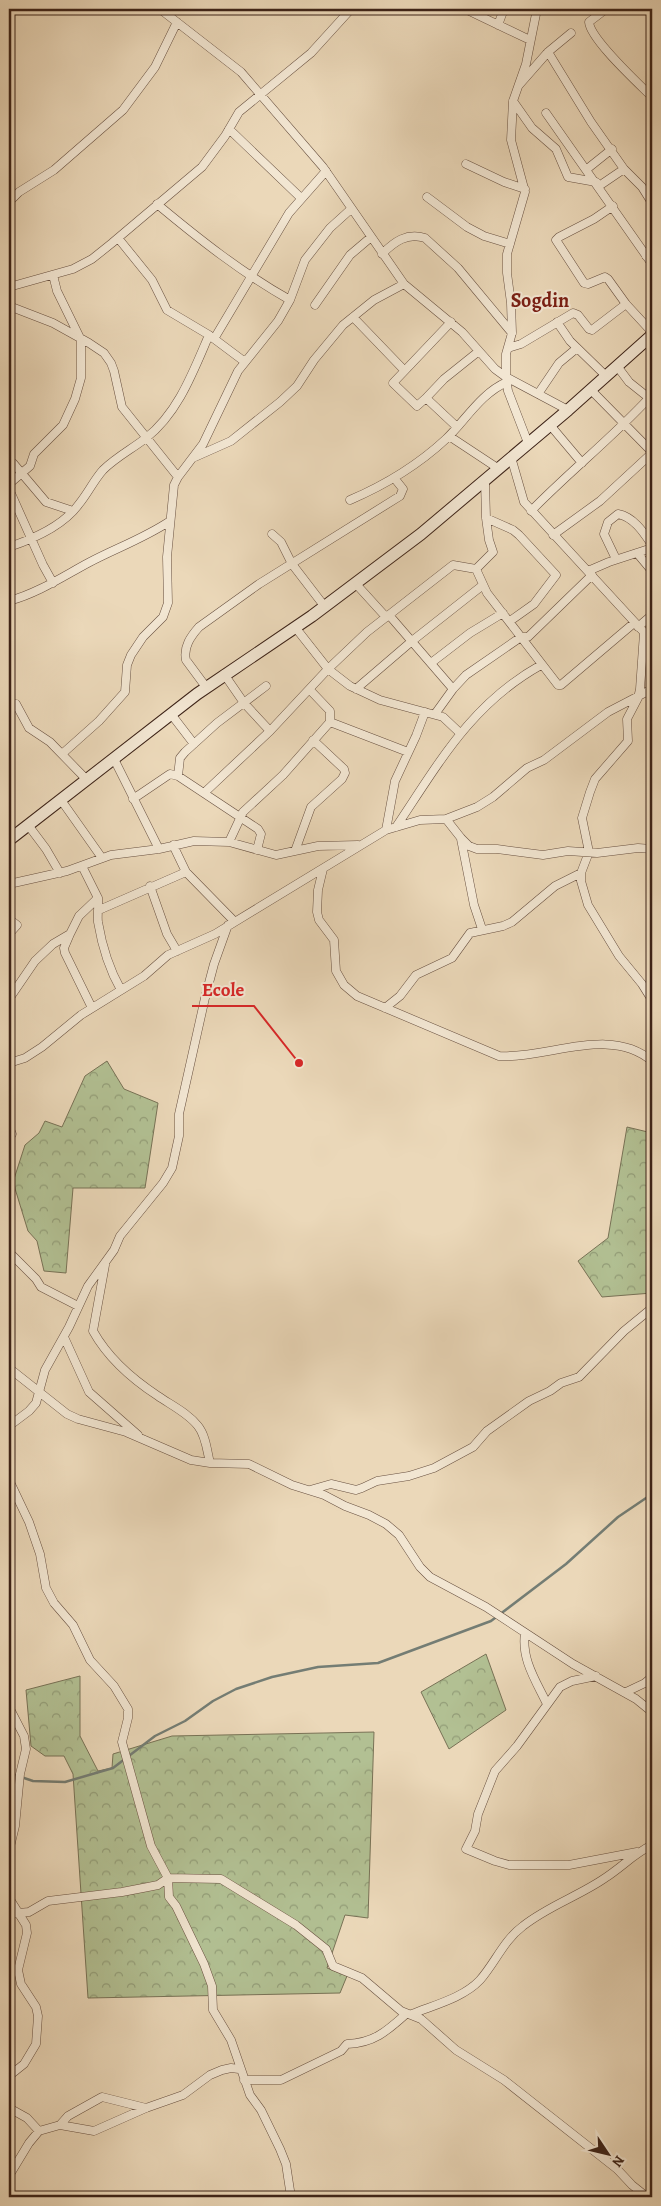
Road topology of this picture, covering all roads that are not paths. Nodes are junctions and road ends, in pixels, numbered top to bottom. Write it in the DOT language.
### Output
graph roads {
  1 [pos="160,9"];
  2 [pos="350,9"];
  3 [pos="465,9"];
  4 [pos="504,9"];
  5 [pos="537,9"];
  6 [pos="604,10"];
  7 [pos="177,22"];
  8 [pos="498,26"];
  9 [pos="571,33"];
  10 [pos="530,40"];
  11 [pos="548,52"];
  12 [pos="518,86"];
  13 [pos="261,94"];
  14 [pos="652,97"];
  15 [pos="513,101"];
  16 [pos="546,113"];
  17 [pos="229,129"];
  18 [pos="612,149"];
  19 [pos="466,164"];
  20 [pos="624,168"];
  21 [pos="587,169"];
  22 [pos="326,172"];
  23 [pos="597,184"];
  24 [pos="525,189"];
  25 [pos="650,193"];
  26 [pos="427,197"];
  27 [pos="301,198"];
  28 [pos="9,202"];
  29 [pos="652,203"];
  30 [pos="157,204"];
  31 [pos="613,206"];
  32 [pos="351,209"];
  33 [pos="118,238"];
  34 [pos="370,238"];
  35 [pos="510,244"];
  36 [pos="652,248"];
  37 [pos="382,254"];
  38 [pos="646,256"];
  39 [pos="652,264"];
  40 [pos="53,276"];
  41 [pos="251,278"];
  42 [pos="404,284"];
  43 [pos="9,286"];
  44 [pos="290,300"];
  45 [pos="626,304"];
  46 [pos="315,305"];
  47 [pos="9,306"];
  48 [pos="354,316"];
  49 [pos="451,322"];
  50 [pos="557,322"];
  51 [pos="512,333"];
  52 [pos="652,335"];
  53 [pos="212,337"];
  54 [pos="81,340"];
  55 [pos="508,348"];
  56 [pos="577,348"];
  57 [pos="479,351"];
  58 [pos="245,362"];
  59 [pos="616,366"];
  60 [pos="404,370"];
  61 [pos="606,376"];
  62 [pos="506,379"];
  63 [pos="591,390"];
  64 [pos="538,394"];
  65 [pos="650,396"];
  66 [pos="426,398"];
  67 [pos="568,410"];
  68 [pos="626,423"];
  69 [pos="550,425"];
  70 [pos="457,427"];
  71 [pos="449,436"];
  72 [pos="147,438"];
  73 [pos="528,444"];
  74 [pos="652,452"];
  75 [pos="195,457"];
  76 [pos="511,457"];
  77 [pos="9,460"];
  78 [pos="582,463"];
  79 [pos="499,468"];
  80 [pos="23,474"];
  81 [pos="178,478"];
  82 [pos="395,479"];
  83 [pos="485,481"];
  84 [pos="9,484"];
  85 [pos="9,489"];
  86 [pos="350,500"];
  87 [pos="73,511"];
  88 [pos="531,511"];
  89 [pos="486,518"];
  90 [pos="170,521"];
  91 [pos="272,534"];
  92 [pos="553,535"];
  93 [pos="31,538"];
  94 [pos="9,547"];
  95 [pos="652,547"];
  96 [pos="637,553"];
  97 [pos="616,559"];
  98 [pos="292,564"];
  99 [pos="476,570"];
  100 [pos="652,571"];
  101 [pos="590,573"];
  102 [pos="53,583"];
  103 [pos="356,584"];
  104 [pos="483,585"];
  105 [pos="9,601"];
  106 [pos="325,606"];
  107 [pos="503,613"];
  108 [pos="652,615"];
  109 [pos="387,616"];
  110 [pos="510,621"];
  111 [pos="636,625"];
  112 [pos="295,627"];
  113 [pos="644,633"];
  114 [pos="522,637"];
  115 [pos="412,641"];
  116 [pos="652,641"];
  117 [pos="431,663"];
  118 [pos="541,665"];
  119 [pos="328,669"];
  120 [pos="224,674"];
  121 [pos="266,686"];
  122 [pos="206,687"];
  123 [pos="356,689"];
  124 [pos="453,689"];
  125 [pos="652,689"];
  126 [pos="310,690"];
  127 [pos="638,698"];
  128 [pos="244,703"];
  129 [pos="16,704"];
  130 [pos="425,712"];
  131 [pos="171,714"];
  132 [pos="436,714"];
  133 [pos="330,722"];
  134 [pos="270,731"];
  135 [pos="460,733"];
  136 [pos="313,740"];
  137 [pos="194,744"];
  138 [pos="408,752"];
  139 [pos="62,754"];
  140 [pos="114,759"];
  141 [pos="178,776"];
  142 [pos="87,780"];
  143 [pos="204,793"];
  144 [pos="133,799"];
  145 [pos="61,800"];
  146 [pos="240,818"];
  147 [pos="446,819"];
  148 [pos="28,825"];
  149 [pos="396,827"];
  150 [pos="386,830"];
  151 [pos="461,838"];
  152 [pos="9,840"];
  153 [pos="229,842"];
  154 [pos="173,845"];
  155 [pos="358,845"];
  156 [pos="159,849"];
  157 [pos="652,849"];
  158 [pos="257,850"];
  159 [pos="296,851"];
  160 [pos="589,852"];
  161 [pos="102,858"];
  162 [pos="82,866"];
  163 [pos="323,869"];
  164 [pos="186,872"];
  165 [pos="60,873"];
  166 [pos="581,873"];
  167 [pos="9,884"];
  168 [pos="150,886"];
  169 [pos="98,898"];
  170 [pos="99,910"];
  171 [pos="9,922"];
  172 [pos="231,923"];
  173 [pos="482,929"];
  174 [pos="9,934"];
  175 [pos="70,934"];
  176 [pos="177,951"];
  177 [pos="121,990"];
  178 [pos="9,999"];
  179 [pos="652,1000"];
  180 [pos="92,1008"];
  181 [pos="386,1008"];
  182 [pos="652,1061"];
  183 [pos="9,1063"];
  184 [pos="9,1128"];
  185 [pos="9,1138"];
  186 [pos="9,1252"];
  187 [pos="106,1260"];
  188 [pos="78,1306"];
  189 [pos="652,1308"];
  190 [pos="64,1337"];
  191 [pos="9,1368"];
  192 [pos="39,1392"];
  193 [pos="9,1426"];
  194 [pos="140,1437"];
  195 [pos="210,1463"];
  196 [pos="9,1480"];
  197 [pos="310,1490"];
  198 [pos="525,1633"];
  199 [pos="596,1676"];
  200 [pos="652,1677"];
  201 [pos="626,1692"];
  202 [pos="547,1704"];
  203 [pos="9,1706"];
  204 [pos="652,1712"];
  205 [pos="652,1845"];
  206 [pos="9,1850"];
  207 [pos="637,1852"];
  208 [pos="168,1878"];
  209 [pos="9,1898"];
  210 [pos="9,1914"];
  211 [pos="21,1914"];
  212 [pos="409,2014"];
  213 [pos="239,2069"];
  214 [pos="9,2076"];
  215 [pos="244,2080"];
  216 [pos="9,2108"];
  217 [pos="146,2108"];
  218 [pos="60,2125"];
  219 [pos="39,2131"];
  220 [pos="9,2176"];
  221 [pos="291,2197"];
  222 [pos="647,2197"];
  1 -- 7 [label="street"];
  2 -- 13 [label="street"];
  3 -- 8 [label="street"];
  4 -- 8 [label="street"];
  5 -- 10 [label="street"];
  6 -- 14 [label="street"];
  7 -- 13 [label="street"];
  7 -- 28 [label="street"];
  8 -- 10 [label="street"];
  9 -- 11 [label="street"];
  10 -- 12 [label="street"];
  11 -- 12 [label="street"];
  11 -- 18 [label="street"];
  12 -- 15 [label="street"];
  13 -- 17 [label="street"];
  13 -- 22 [label="street"];
  15 -- 23 [label="street"];
  15 -- 24 [label="street"];
  16 -- 21 [label="street"];
  17 -- 27 [label="street"];
  17 -- 30 [label="street"];
  18 -- 20 [label="street"];
  18 -- 21 [label="street"];
  19 -- 24 [label="street"];
  20 -- 23 [label="street"];
  20 -- 25 [label="street"];
  21 -- 23 [label="street"];
  22 -- 27 [label="street"];
  22 -- 32 [label="street"];
  23 -- 31 [label="street"];
  24 -- 35 [label="street"];
  25 -- 29 [label="street"];
  26 -- 35 [label="street"];
  27 -- 41 [label="street"];
  30 -- 33 [label="street"];
  30 -- 41 [label="street"];
  31 -- 38 [label="street"];
  31 -- 45 [label="street"];
  32 -- 34 [label="street"];
  32 -- 44 [label="street"];
  33 -- 40 [label="street"];
  33 -- 53 [label="street"];
  34 -- 37 [label="street"];
  34 -- 46 [label="street"];
  35 -- 51 [label="street"];
  36 -- 38 [label="street"];
  37 -- 42 [label="street"];
  37 -- 51 [label="street"];
  38 -- 39 [label="street"];
  40 -- 43 [label="street"];
  40 -- 54 [label="street"];
  41 -- 44 [label="street"];
  41 -- 53 [label="street"];
  42 -- 48 [label="street"];
  42 -- 49 [label="street"];
  44 -- 58 [label="street"];
  45 -- 50 [label="street"];
  45 -- 52 [label="street"];
  47 -- 54 [label="street"];
  48 -- 60 [label="street"];
  48 -- 75 [label="street"];
  49 -- 57 [label="street"];
  49 -- 60 [label="street"];
  50 -- 55 [label="street"];
  50 -- 56 [label="street"];
  51 -- 55 [label="street"];
  52 -- 59 [label="street"];
  53 -- 58 [label="street"];
  53 -- 72 [label="street"];
  54 -- 72 [label="street"];
  54 -- 80 [label="street"];
  55 -- 62 [label="street"];
  56 -- 61 [label="street"];
  56 -- 64 [label="street"];
  57 -- 62 [label="street"];
  57 -- 66 [label="street"];
  58 -- 75 [label="street"];
  59 -- 61 [label="street"];
  59 -- 65 [label="street"];
  60 -- 66 [label="street"];
  61 -- 63 [label="street"];
  62 -- 64 [label="street"];
  62 -- 70 [label="street"];
  62 -- 73 [label="street"];
  63 -- 67 [label="street"];
  63 -- 68 [label="street"];
  64 -- 67 [label="street"];
  65 -- 68 [label="street"];
  66 -- 70 [label="street"];
  67 -- 69 [label="street"];
  68 -- 74 [label="street"];
  68 -- 78 [label="street"];
  69 -- 73 [label="street"];
  69 -- 78 [label="street"];
  70 -- 71 [label="street"];
  71 -- 79 [label="street"];
  71 -- 82 [label="street"];
  72 -- 81 [label="street"];
  72 -- 87 [label="street"];
  73 -- 76 [label="street"];
  74 -- 92 [label="street"];
  75 -- 81 [label="street"];
  76 -- 79 [label="street"];
  76 -- 88 [label="street"];
  77 -- 80 [label="street"];
  78 -- 88 [label="street"];
  79 -- 83 [label="street"];
  80 -- 84 [label="street"];
  80 -- 87 [label="street"];
  81 -- 90 [label="street"];
  82 -- 86 [label="street"];
  82 -- 98 [label="street"];
  83 -- 89 [label="street"];
  83 -- 103 [label="street"];
  85 -- 93 [label="street"];
  87 -- 93 [label="street"];
  88 -- 92 [label="street"];
  89 -- 99 [label="street"];
  89 -- 110 [label="street"];
  90 -- 102 [label="street"];
  90 -- 139 [label="street"];
  91 -- 98 [label="street"];
  92 -- 101 [label="street"];
  93 -- 94 [label="street"];
  93 -- 102 [label="street"];
  95 -- 96 [label="street"];
  95 -- 97 [label="street"];
  96 -- 97 [label="street"];
  96 -- 100 [label="street"];
  97 -- 101 [label="street"];
  98 -- 106 [label="street"];
  98 -- 122 [label="street"];
  99 -- 104 [label="street"];
  99 -- 109 [label="street"];
  101 -- 111 [label="street"];
  101 -- 114 [label="street"];
  102 -- 105 [label="street"];
  103 -- 106 [label="street"];
  103 -- 109 [label="street"];
  104 -- 107 [label="street"];
  104 -- 115 [label="street"];
  106 -- 112 [label="street"];
  107 -- 110 [label="street"];
  107 -- 117 [label="street"];
  108 -- 111 [label="street"];
  109 -- 115 [label="street"];
  109 -- 119 [label="street"];
  110 -- 114 [label="street"];
  111 -- 113 [label="street"];
  111 -- 118 [label="street"];
  112 -- 119 [label="street"];
  112 -- 120 [label="street"];
  113 -- 116 [label="street"];
  113 -- 127 [label="street"];
  114 -- 118 [label="street"];
  114 -- 124 [label="street"];
  115 -- 117 [label="street"];
  115 -- 123 [label="street"];
  117 -- 124 [label="street"];
  118 -- 135 [label="street"];
  119 -- 123 [label="street"];
  119 -- 126 [label="street"];
  120 -- 122 [label="street"];
  120 -- 128 [label="street"];
  121 -- 128 [label="street"];
  122 -- 131 [label="street"];
  123 -- 130 [label="street"];
  124 -- 132 [label="street"];
  125 -- 127 [label="street"];
  126 -- 133 [label="street"];
  126 -- 134 [label="street"];
  127 -- 147 [label="street"];
  127 -- 160 [label="street"];
  128 -- 134 [label="street"];
  128 -- 137 [label="street"];
  129 -- 139 [label="street"];
  130 -- 132 [label="street"];
  130 -- 138 [label="street"];
  131 -- 137 [label="street"];
  131 -- 140 [label="street"];
  132 -- 135 [label="street"];
  133 -- 136 [label="street"];
  133 -- 138 [label="street"];
  134 -- 143 [label="street"];
  135 -- 149 [label="street"];
  136 -- 146 [label="street"];
  136 -- 159 [label="street"];
  137 -- 141 [label="street"];
  138 -- 150 [label="street"];
  139 -- 142 [label="street"];
  140 -- 142 [label="street"];
  140 -- 144 [label="street"];
  141 -- 143 [label="street"];
  141 -- 144 [label="street"];
  142 -- 145 [label="street"];
  143 -- 146 [label="street"];
  144 -- 156 [label="street"];
  145 -- 148 [label="street"];
  145 -- 161 [label="street"];
  146 -- 153 [label="street"];
  146 -- 158 [label="street"];
  147 -- 149 [label="street"];
  147 -- 151 [label="street"];
  148 -- 152 [label="street"];
  148 -- 165 [label="street"];
  149 -- 150 [label="street"];
  150 -- 155 [label="street"];
  151 -- 160 [label="street"];
  151 -- 173 [label="street"];
  153 -- 154 [label="street"];
  153 -- 158 [label="street"];
  154 -- 156 [label="street"];
  154 -- 164 [label="street"];
  155 -- 159 [label="street"];
  155 -- 163 [label="street"];
  156 -- 161 [label="street"];
  157 -- 160 [label="street"];
  158 -- 159 [label="street"];
  160 -- 166 [label="street"];
  161 -- 162 [label="street"];
  162 -- 165 [label="street"];
  162 -- 169 [label="street"];
  163 -- 172 [label="street"];
  163 -- 181 [label="street"];
  164 -- 168 [label="street"];
  164 -- 172 [label="street"];
  165 -- 167 [label="street"];
  166 -- 173 [label="street"];
  166 -- 179 [label="street"];
  168 -- 170 [label="street"];
  168 -- 176 [label="street"];
  169 -- 170 [label="street"];
  169 -- 175 [label="street"];
  170 -- 177 [label="street"];
  171 -- 174 [label="street"];
  172 -- 176 [label="street"];
  172 -- 187 [label="street"];
  173 -- 181 [label="street"];
  175 -- 178 [label="street"];
  175 -- 180 [label="street"];
  176 -- 177 [label="street"];
  177 -- 180 [label="street"];
  180 -- 183 [label="street"];
  181 -- 182 [label="street"];
  184 -- 185 [label="street"];
  186 -- 188 [label="street"];
  187 -- 188 [label="street"];
  187 -- 195 [label="street"];
  188 -- 190 [label="street"];
  189 -- 197 [label="street"];
  190 -- 192 [label="street"];
  190 -- 194 [label="street"];
  191 -- 192 [label="street"];
  192 -- 193 [label="street"];
  192 -- 194 [label="street"];
  194 -- 195 [label="street"];
  195 -- 197 [label="street"];
  196 -- 208 [label="street"];
  197 -- 198 [label="street"];
  198 -- 199 [label="street"];
  198 -- 202 [label="street"];
  199 -- 201 [label="street"];
  199 -- 202 [label="street"];
  200 -- 201 [label="street"];
  201 -- 204 [label="street"];
  202 -- 207 [label="street"];
  203 -- 206 [label="street"];
  205 -- 207 [label="street"];
  207 -- 212 [label="street"];
  208 -- 211 [label="street"];
  208 -- 212 [label="street"];
  208 -- 213 [label="street"];
  209 -- 211 [label="street"];
  210 -- 211 [label="street"];
  211 -- 214 [label="street"];
  212 -- 215 [label="street"];
  212 -- 222 [label="street"];
  213 -- 215 [label="street"];
  213 -- 217 [label="street"];
  215 -- 221 [label="street"];
  216 -- 219 [label="street"];
  217 -- 218 [label="street"];
  217 -- 218 [label="street"];
  218 -- 219 [label="street"];
  219 -- 220 [label="street"];
}
